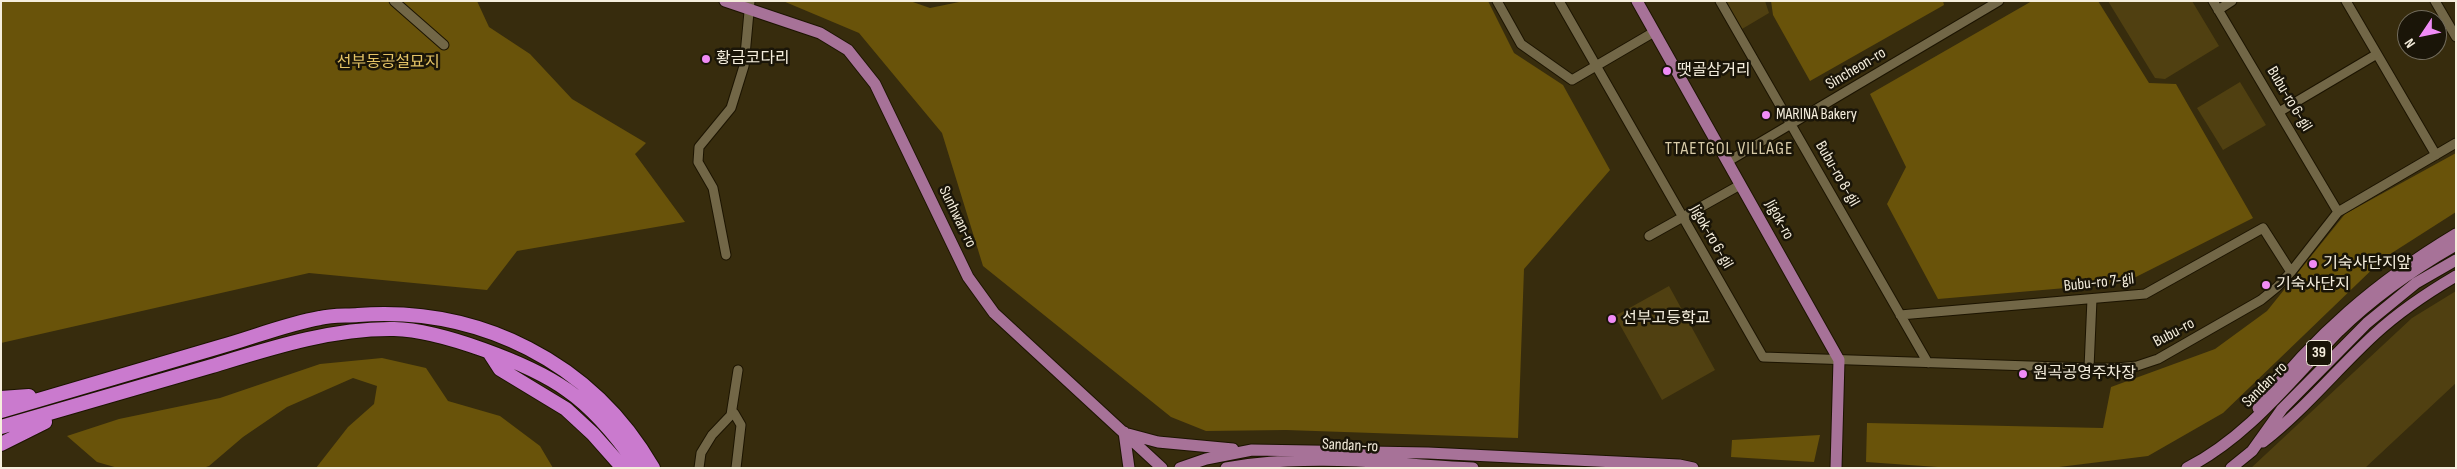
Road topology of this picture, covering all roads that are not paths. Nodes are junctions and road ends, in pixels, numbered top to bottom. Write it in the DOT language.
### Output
graph roads {
  1 [pos="394,1"];
  2 [pos="726,1"];
  3 [pos="1497,1"];
  4 [pos="1558,1"];
  5 [pos="1637,1"];
  6 [pos="1720,1"];
  7 [pos="1999,1"];
  8 [pos="2213,1"];
  9 [pos="2232,1"];
  10 [pos="2347,1"];
  11 [pos="2435,1"];
  12 [pos="750,5"];
  13 [pos="2218,10"];
  14 [pos="1654,32"];
  15 [pos="2456,37"];
  16 [pos="444,44"];
  17 [pos="2377,54"];
  18 [pos="1596,66"];
  19 [pos="2279,112"];
  20 [pos="1790,124"];
  21 [pos="2456,143"];
  22 [pos="2436,155"];
  23 [pos="1727,162"];
  24 [pos="1740,184"];
  25 [pos="2338,212"];
  26 [pos="1682,217"];
  27 [pos="2456,234"];
  28 [pos="1649,236"];
  29 [pos="2456,245"];
  30 [pos="726,255"];
  31 [pos="2456,260"];
  32 [pos="2291,272"];
  33 [pos="2456,276"];
  34 [pos="2092,299"];
  35 [pos="1900,315"];
  36 [pos="488,352"];
  37 [pos="1839,360"];
  38 [pos="1928,363"];
  39 [pos="2089,368"];
  40 [pos="738,370"];
  41 [pos="110,379"];
  42 [pos="1,398"];
  43 [pos="91,401"];
  44 [pos="1,411"];
  45 [pos="734,413"];
  46 [pos="1,427"];
  47 [pos="1124,432"];
  48 [pos="2236,437"];
  49 [pos="1,444"];
  50 [pos="1256,450"];
  51 [pos="2252,451"];
  52 [pos="1234,454"];
  53 [pos="623,468"];
  54 [pos="639,468"];
  55 [pos="653,468"];
  56 [pos="698,468"];
  57 [pos="736,468"];
  58 [pos="1128,468"];
  59 [pos="1162,468"];
  60 [pos="1180,468"];
  61 [pos="1218,468"];
  62 [pos="1226,468"];
  63 [pos="1473,468"];
  64 [pos="1693,468"];
  65 [pos="1836,468"];
  66 [pos="2187,468"];
  67 [pos="2231,468"];
  1 -- 16 [label="street"];
  2 -- 12 [label="main road, Sunhwan-ro"];
  3 -- 18 [label="street"];
  4 -- 18 [label="street, Jigok-ro 6-gil"];
  5 -- 14 [label="main road, Jigok-ro"];
  6 -- 20 [label="street, Bubu-ro 8-gil"];
  7 -- 20 [label="street, Sincheon-ro"];
  8 -- 13 [label="street, Bubu-ro 6-gil"];
  9 -- 13 [label="street"];
  10 -- 17 [label="street"];
  11 -- 15 [label="street"];
  12 -- 30 [label="street"];
  12 -- 47 [label="main road, Sunhwan-ro"];
  13 -- 19 [label="street, Bubu-ro 6-gil"];
  14 -- 18 [label="street"];
  14 -- 23 [label="main road, Jigok-ro"];
  17 -- 19 [label="street"];
  17 -- 22 [label="street"];
  18 -- 26 [label="street, Jigok-ro 6-gil"];
  19 -- 25 [label="street, Bubu-ro 6-gil"];
  20 -- 23 [label="street, Sincheon-ro"];
  20 -- 35 [label="street, Bubu-ro 8-gil"];
  21 -- 22 [label="street, Bubu-ro"];
  22 -- 25 [label="street, Bubu-ro"];
  23 -- 24 [label="main road, Jigok-ro"];
  24 -- 26 [label="street"];
  24 -- 37 [label="main road, Jigok-ro"];
  25 -- 32 [label="street, Bubu-ro"];
  26 -- 28 [label="street"];
  26 -- 37 [label="street, Jigok-ro 6-gil"];
  27 -- 48 [label="main road"];
  29 -- 48 [label="main road, Sandan-ro / 39"];
  31 -- 51 [label="main road, Sandan-ro / 39"];
  32 -- 34 [label="street, Bubu-ro 7-gil"];
  32 -- 39 [label="street, Bubu-ro"];
  33 -- 51 [label="main road"];
  34 -- 35 [label="street, Bubu-ro 7-gil"];
  34 -- 39 [label="street"];
  35 -- 38 [label="street, Bubu-ro 8-gil"];
  36 -- 43 [label="highway"];
  36 -- 53 [label="highway"];
  36 -- 54 [label="highway"];
  37 -- 38 [label="street, Bubu-ro"];
  37 -- 65 [label="main road"];
  38 -- 39 [label="street, Bubu-ro"];
  40 -- 56 [label="street"];
  41 -- 42 [label="highway"];
  41 -- 44 [label="highway"];
  41 -- 55 [label="highway"];
  43 -- 46 [label="highway"];
  43 -- 49 [label="highway"];
  45 -- 57 [label="street"];
  47 -- 50 [label="main road"];
  47 -- 58 [label="main road"];
  47 -- 59 [label="main road, Sunhwan-ro"];
  48 -- 66 [label="main road, Sandan-ro / 39"];
  50 -- 52 [label="main road"];
  50 -- 64 [label="main road"];
  51 -- 67 [label="main road, Sandan-ro / 39"];
  52 -- 60 [label="main road"];
  52 -- 61 [label="main road"];
  62 -- 63 [label="main road, Sandan-ro"];
}
